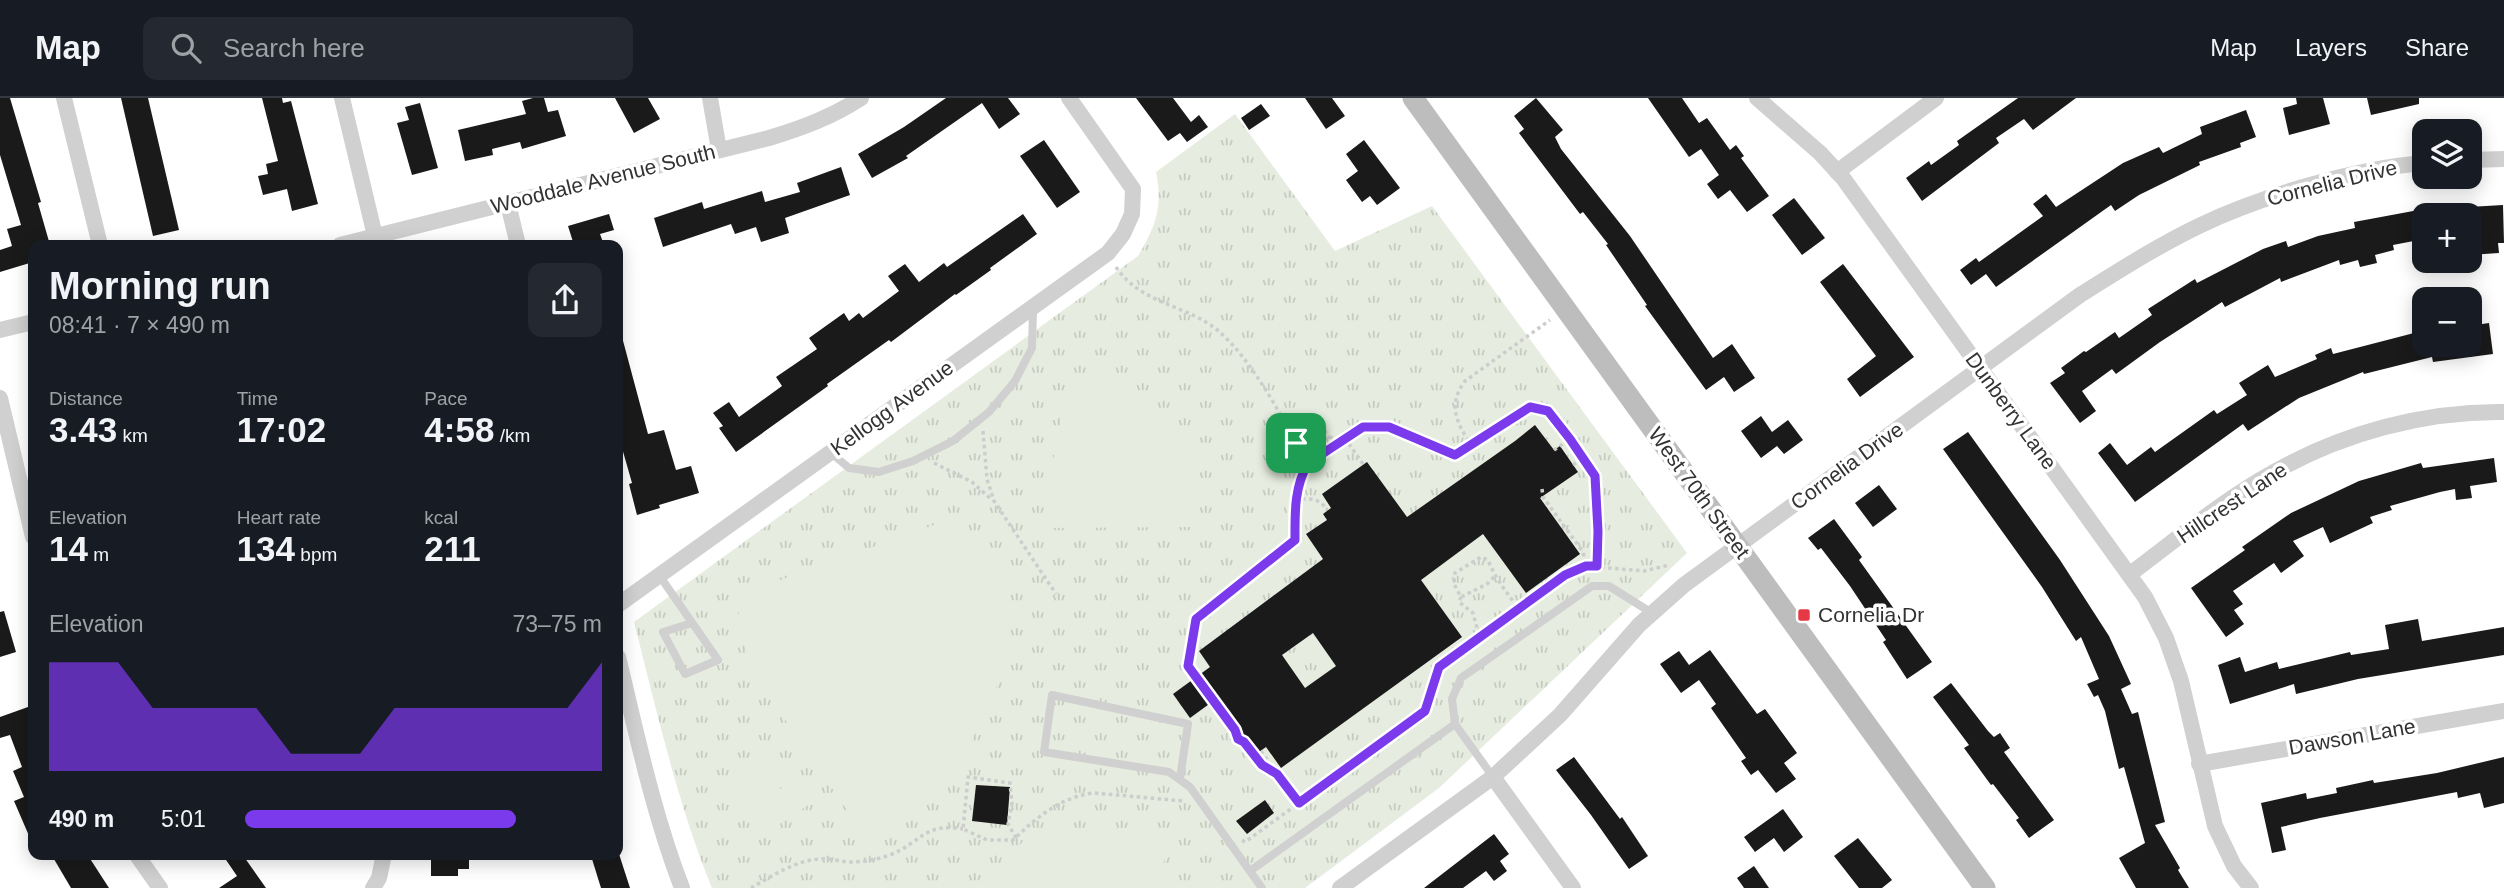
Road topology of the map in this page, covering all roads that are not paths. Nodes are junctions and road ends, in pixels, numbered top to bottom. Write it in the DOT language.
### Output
graph roads {
  1 [pos="64,98"];
  2 [pos="342,98"];
  3 [pos="710,98"];
  4 [pos="861,98"];
  5 [pos="1069,98"];
  6 [pos="1413,98"];
  7 [pos="1757,98"];
  8 [pos="1936,98"];
  9 [pos="719,150"];
  10 [pos="2504,159"];
  11 [pos="2482,160"];
  12 [pos="2412,164"];
  13 [pos="1837,172"];
  14 [pos="508,204"];
  15 [pos="375,236"];
  16 [pos="99,240"];
  17 [pos="359,240"];
  18 [pos="517,240"];
  19 [pos="1033,307"];
  20 [pos="28,323"];
  21 [pos="0,330"];
  22 [pos="1980,368"];
  23 [pos="0,398"];
  24 [pos="2504,412"];
  25 [pos="831,452"];
  26 [pos="28,516"];
  27 [pos="1738,546"];
  28 [pos="2130,574"];
  29 [pos="659,575"];
  30 [pos="623,601"];
  31 [pos="1652,613"];
  32 [pos="692,623"];
  33 [pos="623,677"];
  34 [pos="2504,711"];
  35 [pos="1454,724"];
  36 [pos="2199,764"];
  37 [pos="1493,777"];
  38 [pos="1180,778"];
  39 [pos="140,860"];
  40 [pos="383,860"];
  41 [pos="1250,871"];
  42 [pos="160,888"];
  43 [pos="373,888"];
  44 [pos="682,888"];
  45 [pos="1262,888"];
  46 [pos="1340,888"];
  47 [pos="1573,888"];
  48 [pos="1984,888"];
  49 [pos="2251,888"];
  1 -- 16 [label="street"];
  2 -- 15 [label="street"];
  3 -- 9 [label="street"];
  4 -- 9 [label="street, Wooddale Avenue South"];
  5 -- 19 [label="street, Kellogg Avenue"];
  6 -- 27 [label="street, West 70th Street"];
  7 -- 13 [label="street, Dunberry Lane"];
  8 -- 13 [label="street"];
  9 -- 14 [label="street, Wooddale Avenue South"];
  10 -- 11 [label="street"];
  12 -- 22 [label="street, Cornelia Drive"];
  13 -- 22 [label="street, Dunberry Lane"];
  14 -- 15 [label="street, Wooddale Avenue South"];
  14 -- 18 [label="street"];
  15 -- 17 [label="street, Wooddale Avenue South"];
  19 -- 25 [label="street, Kellogg Avenue"];
  19 -- 25 [label="lane"];
  20 -- 21 [label="street"];
  22 -- 27 [label="street, Cornelia Drive"];
  22 -- 28 [label="street, Dunberry Lane"];
  23 -- 26 [label="street"];
  24 -- 28 [label="street, Hillcrest Lane"];
  25 -- 29 [label="street, Kellogg Avenue"];
  27 -- 31 [label="street, Cornelia Drive"];
  27 -- 48 [label="street, West 70th Street"];
  28 -- 36 [label="street, Dunberry Lane"];
  29 -- 30 [label="street, Kellogg Avenue"];
  29 -- 32 [label="lane"];
  31 -- 35 [label="lane"];
  31 -- 37 [label="street, Cornelia Drive"];
  32 -- 32 [label="lane"];
  33 -- 44 [label="street"];
  34 -- 36 [label="street, Dawson Lane"];
  35 -- 37 [label="lane"];
  35 -- 41 [label="lane"];
  36 -- 49 [label="street, Dunberry Lane"];
  37 -- 46 [label="street, Cornelia Drive"];
  37 -- 47 [label="street"];
  38 -- 38 [label="lane"];
  38 -- 41 [label="lane"];
  39 -- 42 [label="street"];
  40 -- 43 [label="street"];
  41 -- 45 [label="lane"];
}
